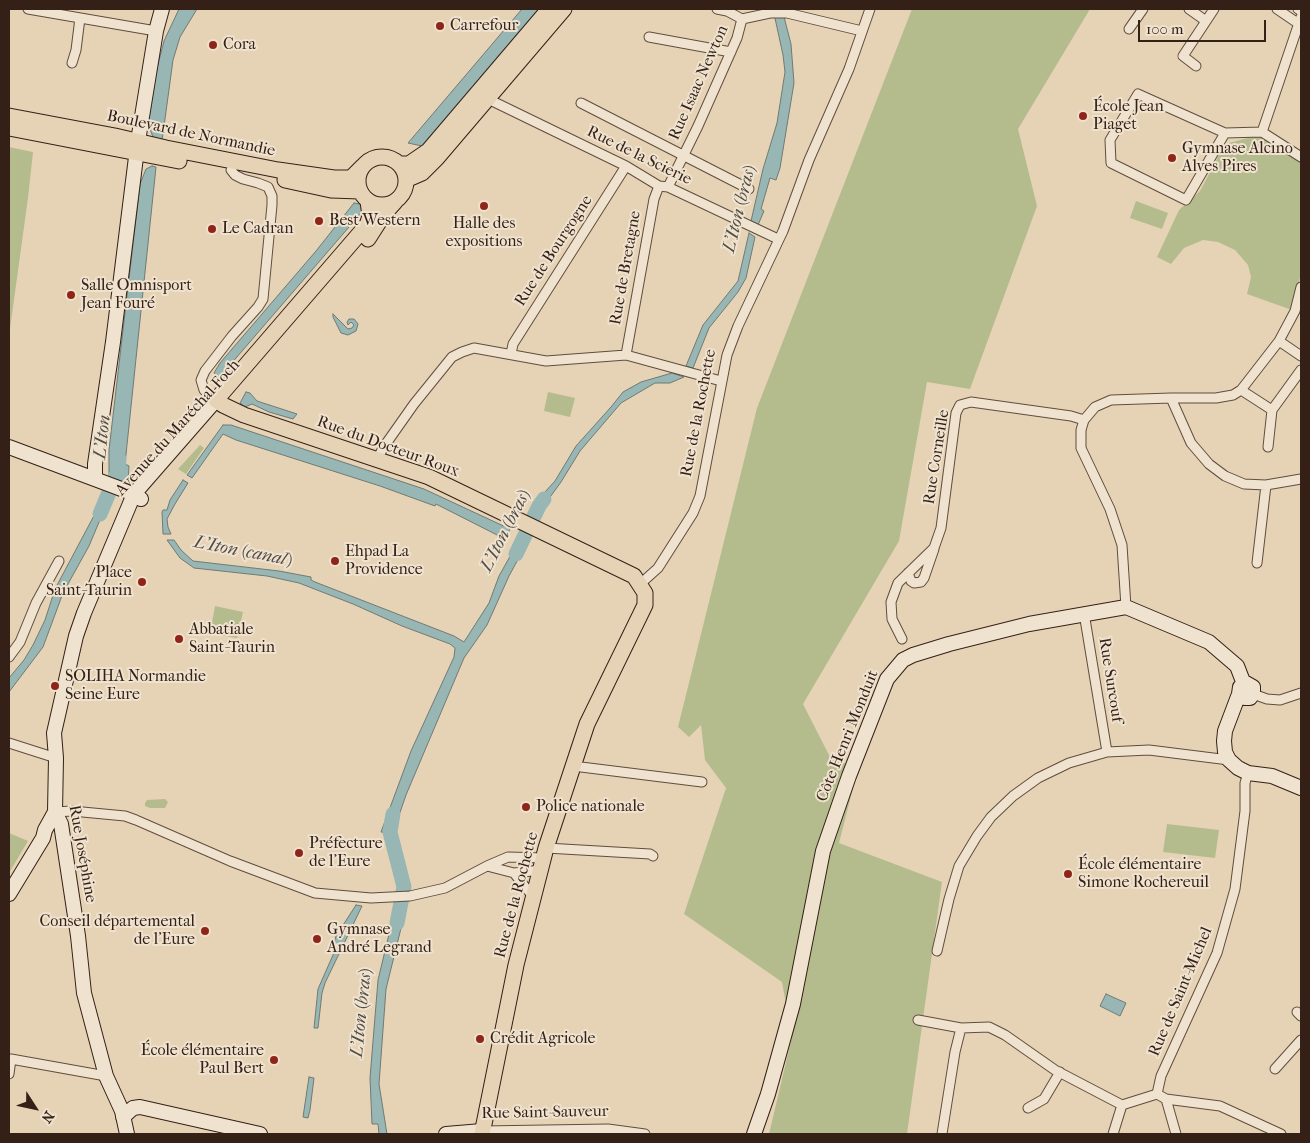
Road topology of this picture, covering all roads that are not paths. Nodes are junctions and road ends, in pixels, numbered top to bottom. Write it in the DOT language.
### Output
graph roads {
  1 [pos="28,9"];
  2 [pos="162,9"];
  3 [pos="549,9"];
  4 [pos="564,9"];
  5 [pos="717,9"];
  6 [pos="870,9"];
  7 [pos="1142,9"];
  8 [pos="1189,9"];
  9 [pos="1214,9"];
  10 [pos="1277,9"];
  11 [pos="62,12"];
  12 [pos="80,18"];
  13 [pos="742,19"];
  14 [pos="1206,20"];
  15 [pos="1300,21"];
  16 [pos="1129,29"];
  17 [pos="156,31"];
  18 [pos="862,31"];
  19 [pos="649,37"];
  20 [pos="731,52"];
  21 [pos="72,63"];
  22 [pos="1196,66"];
  23 [pos="488,99"];
  24 [pos="581,104"];
  25 [pos="9,116"];
  26 [pos="9,128"];
  27 [pos="1262,132"];
  28 [pos="1225,133"];
  29 [pos="137,147"];
  30 [pos="683,155"];
  31 [pos="1301,157"];
  32 [pos="399,164"];
  33 [pos="363,166"];
  34 [pos="626,166"];
  35 [pos="231,170"];
  36 [pos="406,180"];
  37 [pos="663,186"];
  38 [pos="749,189"];
  39 [pos="364,196"];
  40 [pos="394,202"];
  41 [pos="778,239"];
  42 [pos="1301,287"];
  43 [pos="1279,341"];
  44 [pos="511,354"];
  45 [pos="626,356"];
  46 [pos="1301,356"];
  47 [pos="1301,370"];
  48 [pos="721,381"];
  49 [pos="1242,390"];
  50 [pos="1171,398"];
  51 [pos="219,403"];
  52 [pos="1272,410"];
  53 [pos="1084,420"];
  54 [pos="9,447"];
  55 [pos="1268,447"];
  56 [pos="377,460"];
  57 [pos="95,464"];
  58 [pos="78,473"];
  59 [pos="1301,479"];
  60 [pos="105,483"];
  61 [pos="1266,485"];
  62 [pos="138,497"];
  63 [pos="127,512"];
  64 [pos="934,548"];
  65 [pos="59,561"];
  66 [pos="1257,563"];
  67 [pos="908,573"];
  68 [pos="637,587"];
  69 [pos="1126,607"];
  70 [pos="1084,613"];
  71 [pos="902,639"];
  72 [pos="9,657"];
  73 [pos="1245,691"];
  74 [pos="1301,693"];
  75 [pos="9,743"];
  76 [pos="1106,752"];
  77 [pos="56,758"];
  78 [pos="1229,760"];
  79 [pos="573,766"];
  80 [pos="1248,772"];
  81 [pos="702,782"];
  82 [pos="1301,788"];
  83 [pos="54,812"];
  84 [pos="43,838"];
  85 [pos="62,839"];
  86 [pos="653,856"];
  87 [pos="543,859"];
  88 [pos="487,866"];
  89 [pos="514,873"];
  90 [pos="9,894"];
  91 [pos="534,898"];
  92 [pos="936,951"];
  93 [pos="918,1020"];
  94 [pos="960,1028"];
  95 [pos="1301,1040"];
  96 [pos="1275,1068"];
  97 [pos="1060,1072"];
  98 [pos="9,1074"];
  99 [pos="106,1076"];
  100 [pos="1158,1094"];
  101 [pos="1166,1099"];
  102 [pos="1122,1105"];
  103 [pos="1028,1108"];
  104 [pos="123,1117"];
  105 [pos="482,1133"];
  106 [pos="127,1134"];
  107 [pos="256,1134"];
  108 [pos="446,1134"];
  109 [pos="645,1134"];
  110 [pos="754,1134"];
  111 [pos="942,1134"];
  112 [pos="1112,1134"];
  113 [pos="1176,1134"];
  114 [pos="1281,1134"];
  1 -- 11 [label="street"];
  2 -- 17 [label="street"];
  3 -- 32 [label="main road"];
  4 -- 23 [label="main road"];
  5 -- 13 [label="street"];
  6 -- 18 [label="street, Rue de la Rochette"];
  7 -- 16 [label="street"];
  8 -- 14 [label="street"];
  9 -- 14 [label="street"];
  10 -- 15 [label="street"];
  11 -- 12 [label="street"];
  12 -- 17 [label="street"];
  12 -- 21 [label="street"];
  13 -- 18 [label="street, Rue Isaac Newton"];
  13 -- 20 [label="street, Rue Isaac Newton"];
  14 -- 22 [label="street"];
  15 -- 27 [label="street"];
  17 -- 29 [label="street"];
  18 -- 41 [label="street, Rue de la Rochette"];
  19 -- 20 [label="street"];
  20 -- 30 [label="street, Rue Isaac Newton"];
  23 -- 34 [label="street, Rue de la Scierie"];
  23 -- 36 [label="main road"];
  24 -- 30 [label="street"];
  25 -- 29 [label="main road, Boulevard de Normandie"];
  26 -- 29 [label="main road, Boulevard de Normandie"];
  27 -- 28 [label="street"];
  27 -- 31 [label="street"];
  28 -- 28 [label="street"];
  29 -- 33 [label="main road, Boulevard de Normandie"];
  29 -- 35 [label="main road, Boulevard de Normandie"];
  29 -- 57 [label="street"];
  30 -- 37 [label="street, Rue Isaac Newton"];
  30 -- 38 [label="street"];
  32 -- 33 [label="main road"];
  32 -- 36 [label="main road"];
  33 -- 39 [label="main road"];
  34 -- 37 [label="street, Rue de la Scierie"];
  34 -- 44 [label="street, Rue de Bourgogne"];
  35 -- 39 [label="main road, Boulevard de Normandie"];
  35 -- 51 [label="street"];
  36 -- 40 [label="main road"];
  37 -- 41 [label="street, Rue de la Scierie"];
  37 -- 45 [label="street, Rue de Bretagne"];
  39 -- 40 [label="main road"];
  39 -- 51 [label="main road, Avenue du Maréchal Foch"];
  40 -- 51 [label="main road, Avenue du Maréchal Foch"];
  41 -- 48 [label="street, Rue de la Rochette"];
  42 -- 43 [label="street"];
  43 -- 46 [label="street"];
  43 -- 49 [label="street"];
  44 -- 45 [label="street"];
  44 -- 56 [label="street"];
  45 -- 48 [label="street"];
  47 -- 52 [label="street"];
  48 -- 68 [label="street, Rue de la Rochette"];
  49 -- 50 [label="street"];
  49 -- 52 [label="street"];
  50 -- 53 [label="street"];
  50 -- 61 [label="street"];
  51 -- 56 [label="main road, Rue du Docteur Roux"];
  51 -- 62 [label="street, Avenue du Maréchal Foch"];
  52 -- 55 [label="street"];
  53 -- 64 [label="street, Rue Corneille"];
  53 -- 69 [label="street"];
  54 -- 58 [label="street"];
  56 -- 68 [label="main road, Rue du Docteur Roux"];
  57 -- 58 [label="street"];
  57 -- 60 [label="street"];
  58 -- 60 [label="street"];
  59 -- 61 [label="street"];
  60 -- 62 [label="street"];
  61 -- 66 [label="street"];
  62 -- 63 [label="street, Avenue du Maréchal Foch"];
  63 -- 77 [label="street, Rue Joséphine"];
  64 -- 67 [label="street, Rue Corneille"];
  64 -- 67 [label="street, Rue Corneille"];
  65 -- 72 [label="street"];
  67 -- 71 [label="street, Rue Corneille"];
  68 -- 79 [label="main road, Rue de la Rochette"];
  69 -- 70 [label="street, Côte Henri Monduit"];
  69 -- 73 [label="street"];
  70 -- 76 [label="street, Rue Surcouf"];
  70 -- 110 [label="street, Côte Henri Monduit"];
  73 -- 74 [label="street"];
  73 -- 78 [label="street"];
  75 -- 77 [label="street"];
  76 -- 78 [label="street"];
  76 -- 92 [label="street"];
  77 -- 83 [label="street, Rue Joséphine"];
  78 -- 80 [label="street"];
  79 -- 81 [label="street"];
  79 -- 87 [label="main road, Rue de la Rochette"];
  80 -- 82 [label="street"];
  80 -- 100 [label="street, Rue de Saint-Michel"];
  83 -- 84 [label="street"];
  83 -- 85 [label="street, Rue Joséphine"];
  83 -- 88 [label="street"];
  84 -- 85 [label="street"];
  84 -- 90 [label="street"];
  85 -- 99 [label="street, Rue Joséphine"];
  86 -- 87 [label="street"];
  87 -- 88 [label="street"];
  87 -- 89 [label="street"];
  87 -- 91 [label="main road, Rue de la Rochette"];
  88 -- 89 [label="street"];
  89 -- 91 [label="street"];
  91 -- 105 [label="main road, Rue de la Rochette"];
  93 -- 94 [label="street"];
  94 -- 97 [label="street"];
  94 -- 111 [label="street"];
  95 -- 96 [label="street"];
  97 -- 102 [label="street"];
  97 -- 103 [label="street"];
  98 -- 99 [label="street"];
  99 -- 104 [label="street, Rue Joséphine"];
  100 -- 101 [label="street"];
  100 -- 102 [label="street"];
  101 -- 113 [label="street"];
  101 -- 114 [label="street"];
  102 -- 112 [label="street"];
  104 -- 106 [label="street, Rue Joséphine"];
  104 -- 107 [label="street"];
  105 -- 108 [label="street, Rue Saint-Sauveur"];
  105 -- 109 [label="street, Rue Saint-Sauveur"];
}
